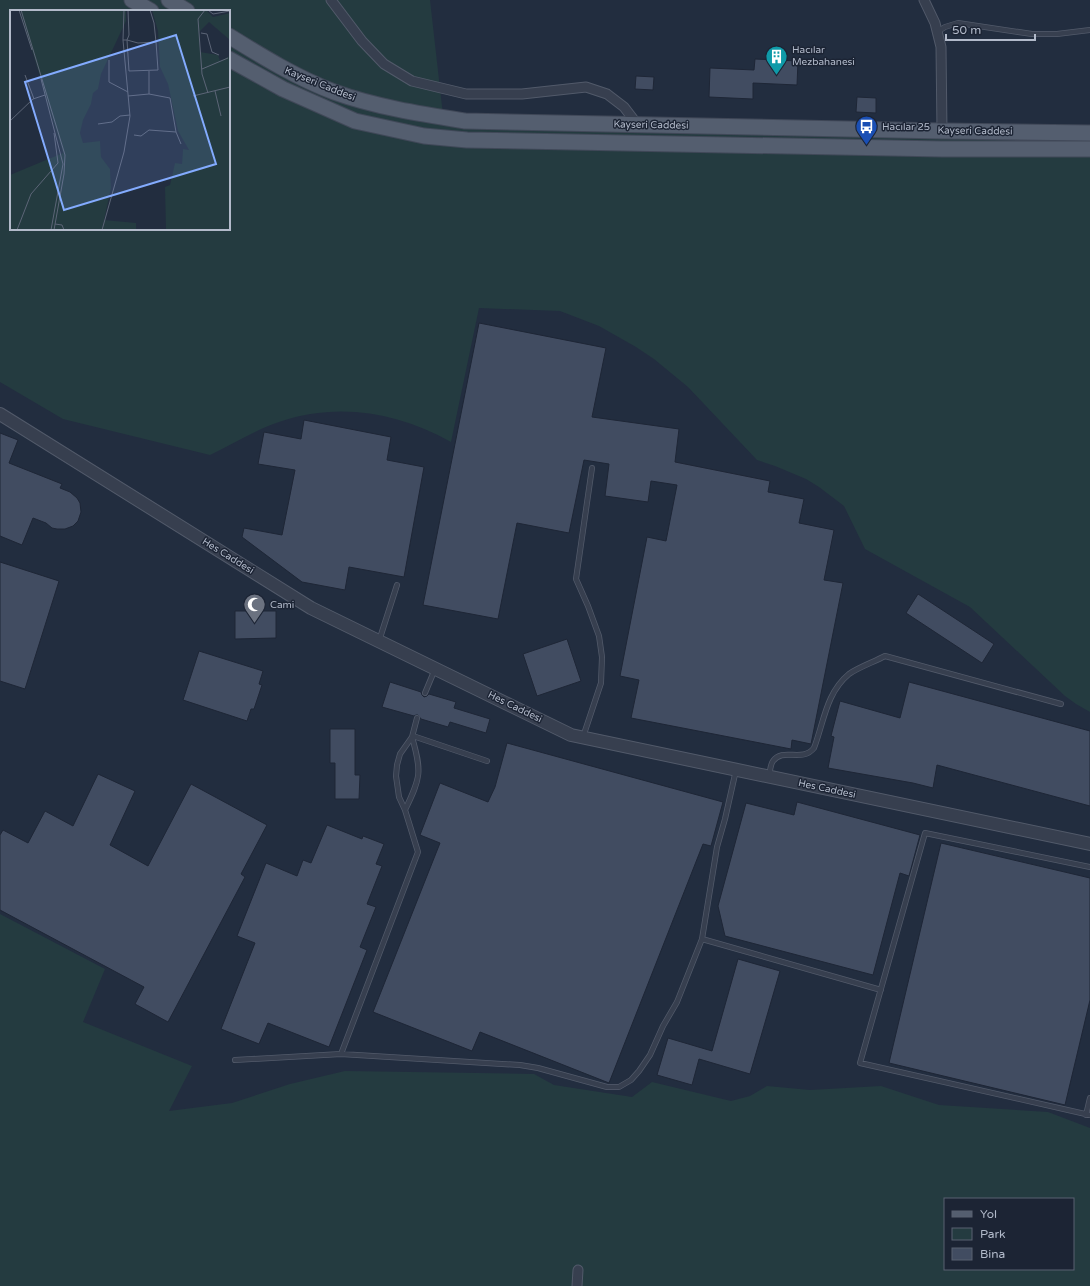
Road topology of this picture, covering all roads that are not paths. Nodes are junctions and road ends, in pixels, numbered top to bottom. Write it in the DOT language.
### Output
graph roads {
  1 [pos="132,0"];
  2 [pos="169,0"];
  3 [pos="331,0"];
  4 [pos="924,0"];
  5 [pos="149,10"];
  6 [pos="185,10"];
  7 [pos="1090,30"];
  8 [pos="937,32"];
  9 [pos="230,37"];
  10 [pos="230,60"];
  11 [pos="637,124"];
  12 [pos="942,131"];
  13 [pos="1090,133"];
  14 [pos="942,149"];
  15 [pos="1090,149"];
  16 [pos="0,414"];
  17 [pos="592,468"];
  18 [pos="397,585"];
  19 [pos="379,641"];
  20 [pos="436,669"];
  21 [pos="425,693"];
  22 [pos="1061,704"];
  23 [pos="417,718"];
  24 [pos="412,736"];
  25 [pos="583,738"];
  26 [pos="488,761"];
  27 [pos="736,770"];
  28 [pos="769,776"];
  29 [pos="405,810"];
  30 [pos="1090,844"];
  31 [pos="1090,867"];
  32 [pos="702,939"];
  33 [pos="881,990"];
  34 [pos="341,1054"];
  35 [pos="235,1060"];
  36 [pos="1090,1098"];
  37 [pos="1088,1115"];
  38 [pos="578,1270"];
  39 [pos="577,1286"];
  1 -- 5 [label="main road"];
  2 -- 6 [label="main road"];
  3 -- 11 [label="street"];
  4 -- 8 [label="street"];
  7 -- 8 [label="lane"];
  8 -- 12 [label="street"];
  9 -- 11 [label="main road, Kayseri Caddesi"];
  10 -- 14 [label="main road, Kayseri Caddesi"];
  11 -- 12 [label="main road, Kayseri Caddesi"];
  12 -- 13 [label="main road, Kayseri Caddesi"];
  12 -- 14 [label="main road"];
  14 -- 15 [label="main road, Kayseri Caddesi"];
  16 -- 19 [label="street, Hes Caddesi"];
  17 -- 25 [label="lane"];
  18 -- 19 [label="lane"];
  19 -- 20 [label="street, Hes Caddesi"];
  20 -- 21 [label="lane"];
  20 -- 25 [label="street, Hes Caddesi"];
  22 -- 28 [label="lane"];
  23 -- 24 [label="lane"];
  24 -- 26 [label="lane"];
  24 -- 29 [label="lane"];
  24 -- 29 [label="lane"];
  25 -- 27 [label="street, Hes Caddesi"];
  27 -- 28 [label="street, Hes Caddesi"];
  27 -- 32 [label="lane"];
  28 -- 30 [label="street, Hes Caddesi"];
  29 -- 34 [label="lane"];
  31 -- 33 [label="lane"];
  32 -- 33 [label="lane"];
  32 -- 34 [label="lane"];
  33 -- 37 [label="lane"];
  34 -- 35 [label="lane"];
  36 -- 37 [label="lane"];
  38 -- 39 [label="street"];
}
